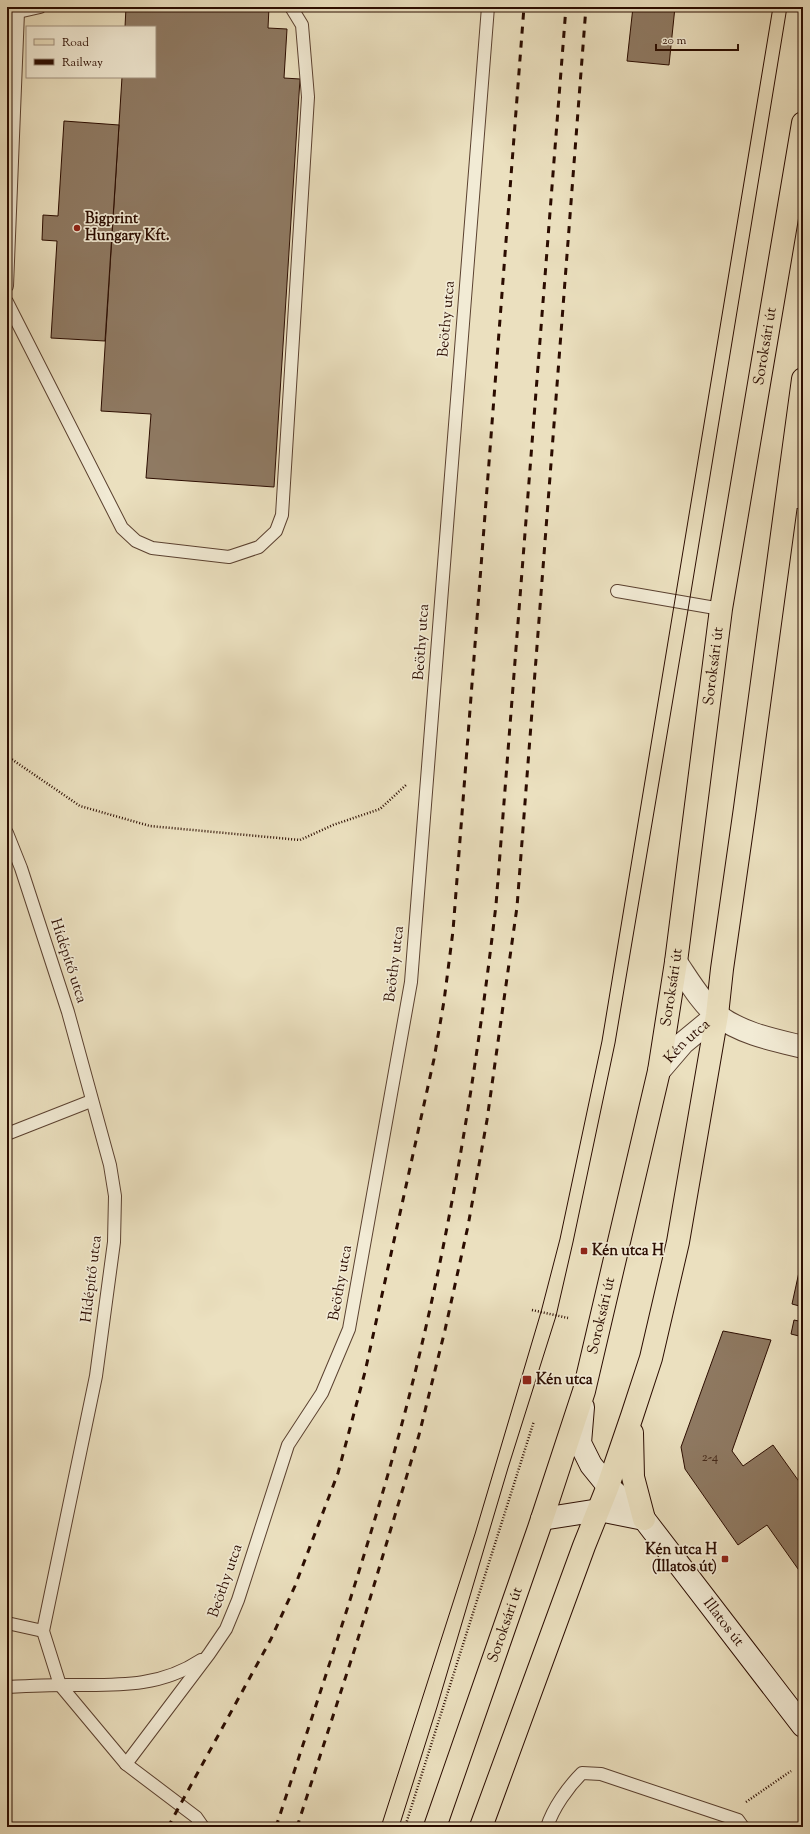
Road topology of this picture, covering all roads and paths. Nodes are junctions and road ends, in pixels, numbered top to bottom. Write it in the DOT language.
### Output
graph roads {
  1 [pos="40,7"];
  2 [pos="291,7"];
  3 [pos="488,7"];
  4 [pos="13,11"];
  5 [pos="803,123"];
  6 [pos="7,286"];
  7 [pos="7,302"];
  8 [pos="803,379"];
  9 [pos="795,502"];
  10 [pos="617,591"];
  11 [pos="721,609"];
  12 [pos="7,756"];
  13 [pos="409,782"];
  14 [pos="7,833"];
  15 [pos="676,962"];
  16 [pos="717,1015"];
  17 [pos="803,1047"];
  18 [pos="659,1071"];
  19 [pos="92,1101"];
  20 [pos="7,1134"];
  21 [pos="532,1310"];
  22 [pos="568,1318"];
  23 [pos="584,1391"];
  24 [pos="632,1416"];
  25 [pos="534,1421"];
  26 [pos="608,1486"];
  27 [pos="599,1510"];
  28 [pos="542,1519"];
  29 [pos="644,1519"];
  30 [pos="7,1623"];
  31 [pos="43,1632"];
  32 [pos="209,1654"];
  33 [pos="60,1685"];
  34 [pos="7,1687"];
  35 [pos="803,1726"];
  36 [pos="126,1764"];
  37 [pos="790,1771"];
  38 [pos="726,1817"];
  39 [pos="203,1827"];
  40 [pos="405,1827"];
  41 [pos="435,1827"];
  42 [pos="481,1827"];
  43 [pos="547,1827"];
  44 [pos="743,1827"];
  1 -- 4 [label="lane"];
  2 -- 7 [label="lane"];
  3 -- 32 [label="lane, Beöthy utca"];
  4 -- 6 [label="lane"];
  5 -- 11 [label="main road, Soroksári út"];
  8 -- 9 [label="main road"];
  9 -- 16 [label="main road"];
  10 -- 11 [label="lane"];
  11 -- 15 [label="main road, Soroksári út"];
  12 -- 13 [label="path"];
  14 -- 19 [label="lane, Hídépítő utca"];
  15 -- 16 [label="street, Kén utca"];
  15 -- 18 [label="main road, Soroksári út"];
  16 -- 17 [label="street, Kén utca"];
  16 -- 18 [label="street, Kén utca"];
  16 -- 24 [label="main road"];
  18 -- 23 [label="main road, Soroksári út"];
  19 -- 20 [label="lane"];
  19 -- 31 [label="lane, Hídépítő utca"];
  21 -- 22 [label="path"];
  23 -- 26 [label="street, Illatos út"];
  23 -- 28 [label="main road, Soroksári út"];
  24 -- 26 [label="main road"];
  24 -- 29 [label="main road"];
  25 -- 40 [label="path"];
  26 -- 27 [label="main road"];
  26 -- 29 [label="street, Illatos út"];
  27 -- 28 [label="street"];
  27 -- 29 [label="street"];
  27 -- 42 [label="main road"];
  28 -- 41 [label="main road, Soroksári út"];
  29 -- 35 [label="street, Illatos út"];
  30 -- 31 [label="lane"];
  31 -- 33 [label="lane, Hídépítő utca"];
  32 -- 33 [label="lane"];
  32 -- 36 [label="lane, Beöthy utca"];
  33 -- 34 [label="lane"];
  33 -- 36 [label="lane"];
  36 -- 39 [label="lane"];
  37 -- 38 [label="path"];
  38 -- 43 [label="lane"];
  38 -- 44 [label="lane"];
}
